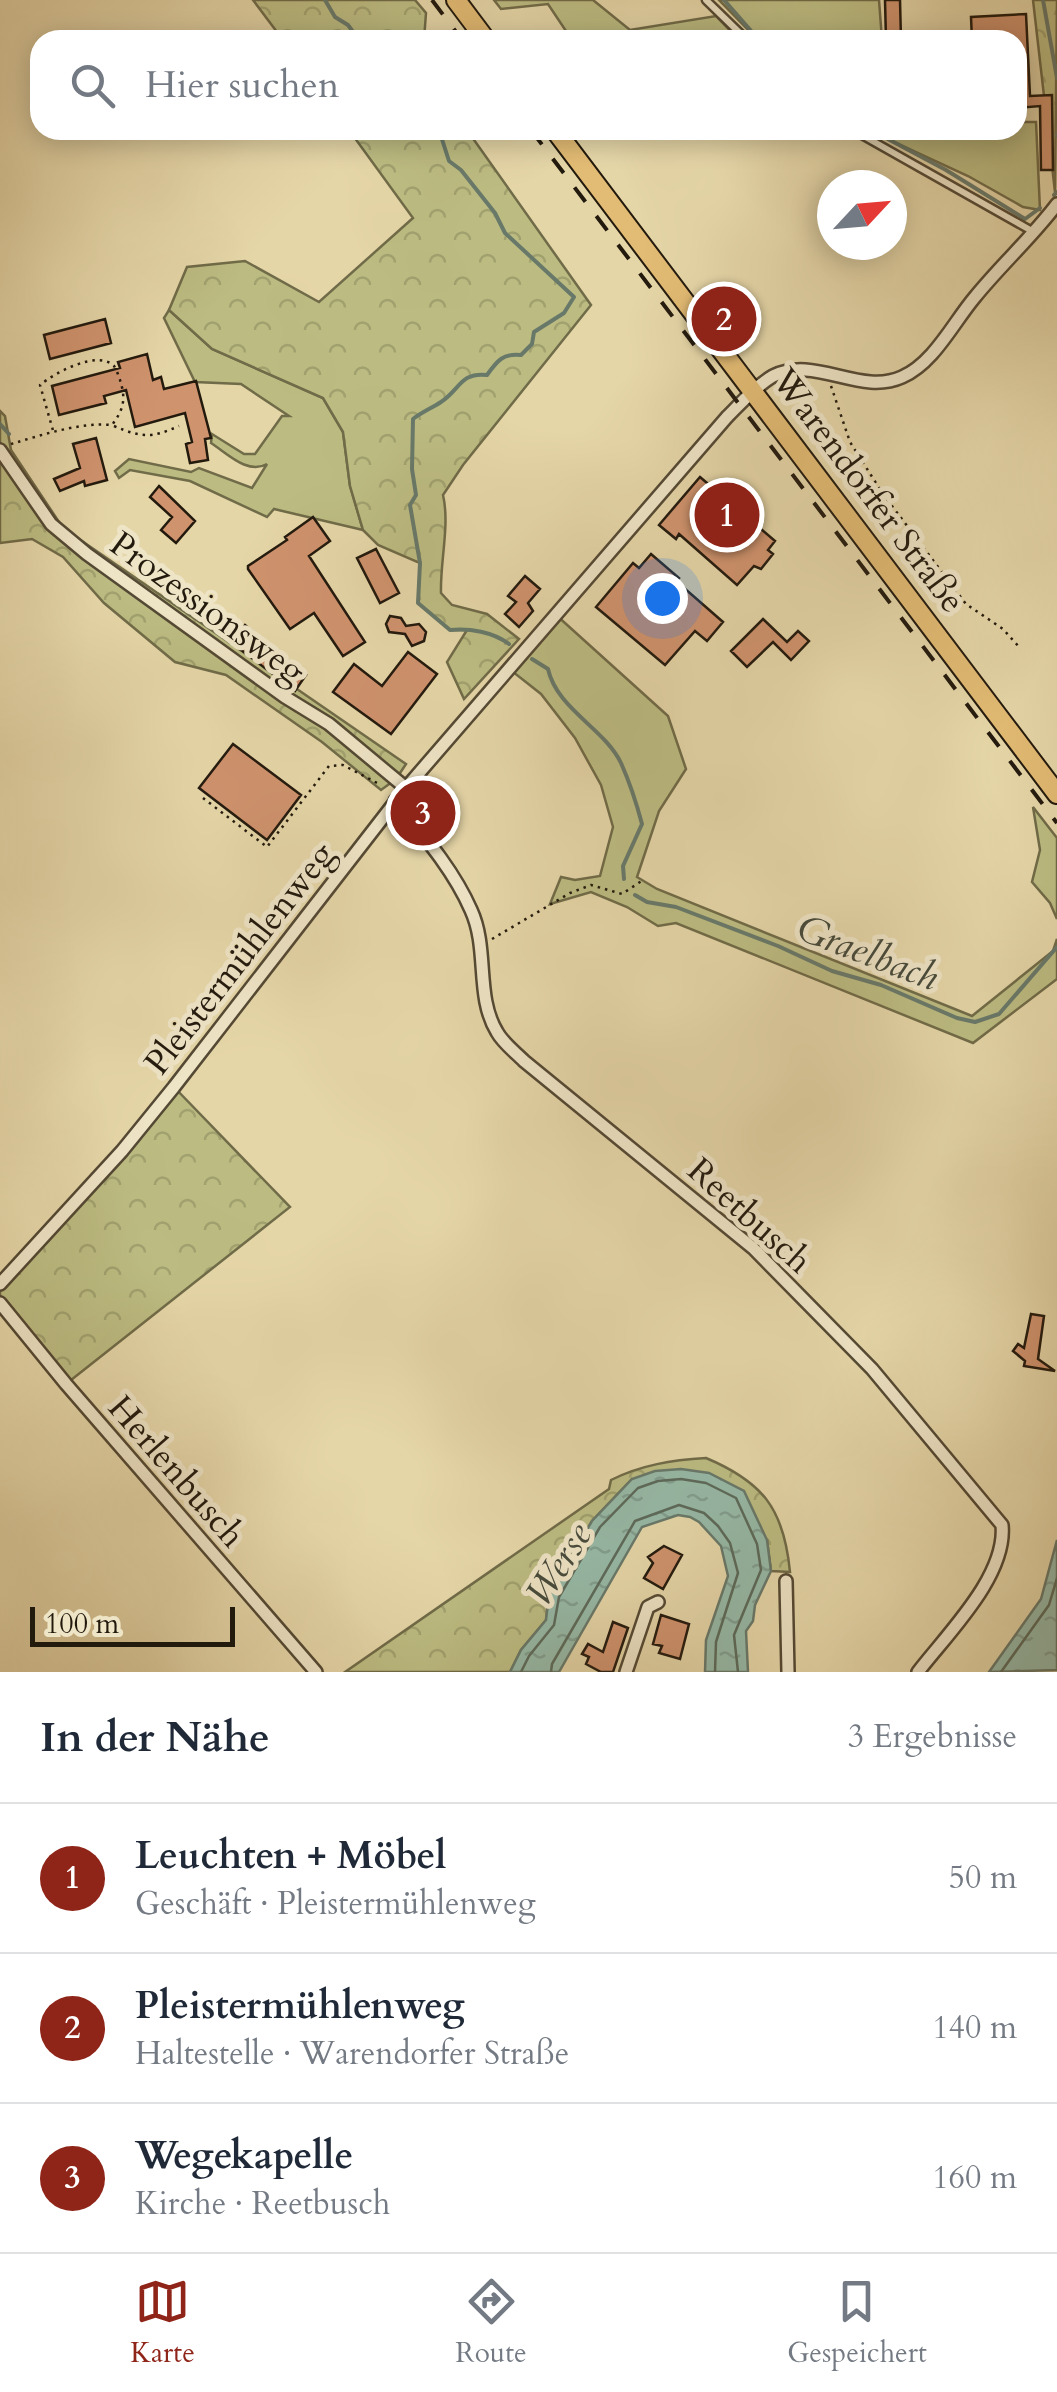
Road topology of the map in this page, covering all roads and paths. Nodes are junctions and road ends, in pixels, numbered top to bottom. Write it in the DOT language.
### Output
graph roads {
  1 [pos="456,0"];
  2 [pos="706,0"];
  3 [pos="478,30"];
  4 [pos="737,30"];
  5 [pos="562,140"];
  6 [pos="871,140"];
  7 [pos="1057,204"];
  8 [pos="1032,231"];
  9 [pos="832,374"];
  10 [pos="754,392"];
  11 [pos="112,425"];
  12 [pos="179,426"];
  13 [pos="54,434"];
  14 [pos="0,449"];
  15 [pos="1020,648"];
  16 [pos="401,784"];
  17 [pos="1057,794"];
  18 [pos="203,798"];
  19 [pos="395,801"];
  20 [pos="643,880"];
  21 [pos="482,945"];
  22 [pos="0,1284"];
  23 [pos="0,1303"];
  24 [pos="786,1581"];
  25 [pos="658,1602"];
  26 [pos="316,1672"];
  27 [pos="626,1672"];
  28 [pos="788,1672"];
  29 [pos="918,1672"];
  1 -- 3 [label="main road"];
  2 -- 4 [label="lane"];
  5 -- 10 [label="main road, Warendorfer Straße"];
  6 -- 8 [label="lane"];
  7 -- 8 [label="street, Pleistermühlenweg"];
  8 -- 9 [label="street, Pleistermühlenweg"];
  9 -- 10 [label="street, Pleistermühlenweg"];
  9 -- 15 [label="path"];
  10 -- 16 [label="street, Pleistermühlenweg"];
  10 -- 17 [label="main road, Warendorfer Straße"];
  11 -- 12 [label="path"];
  11 -- 13 [label="path"];
  11 -- 13 [label="path"];
  13 -- 14 [label="path"];
  14 -- 16 [label="street, Prozessionsweg"];
  16 -- 18 [label="path"];
  16 -- 19 [label="street, Pleistermühlenweg"];
  19 -- 21 [label="street, Reetbusch"];
  19 -- 22 [label="street, Pleistermühlenweg"];
  20 -- 21 [label="path"];
  21 -- 29 [label="street, Reetbusch"];
  23 -- 26 [label="street, Herlenbusch"];
  24 -- 28 [label="street"];
  25 -- 27 [label="street"];
}
